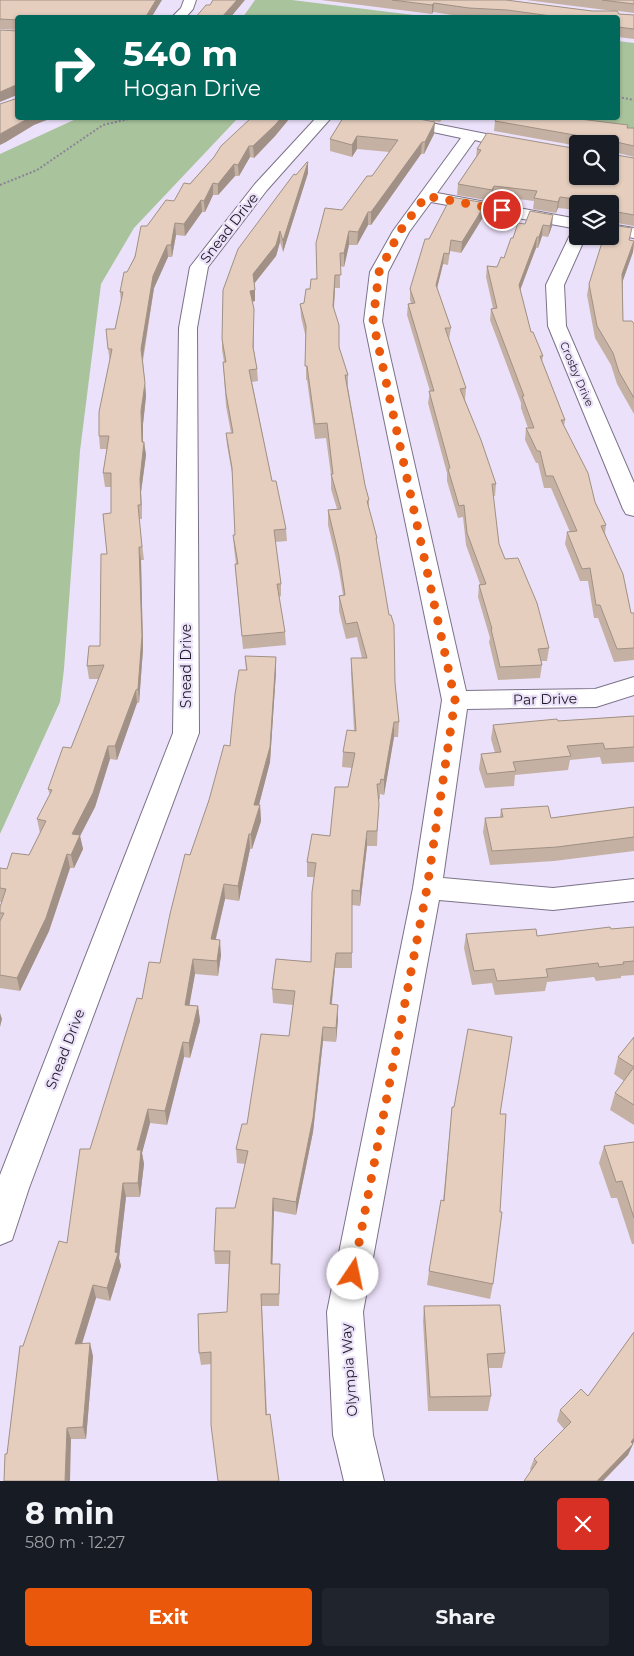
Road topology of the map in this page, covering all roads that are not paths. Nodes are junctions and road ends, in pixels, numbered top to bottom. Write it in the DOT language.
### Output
graph roads {
  1 [pos="190,0"];
  2 [pos="180,15"];
  3 [pos="322,120"];
  4 [pos="396,120"];
  5 [pos="470,135"];
  6 [pos="497,140"];
  7 [pos="426,196"];
  8 [pos="569,222"];
  9 [pos="619,230"];
  10 [pos="634,233"];
  11 [pos="573,245"];
  12 [pos="634,509"];
  13 [pos="634,686"];
  14 [pos="455,700"];
  15 [pos="427,888"];
  16 [pos="634,890"];
  17 [pos="0,1228"];
  18 [pos="364,1481"];
  1 -- 2 [label="street"];
  3 -- 17 [label="street, Snead Drive"];
  4 -- 5 [label="street"];
  5 -- 6 [label="street"];
  5 -- 7 [label="street, Olympia Way"];
  7 -- 8 [label="street"];
  7 -- 14 [label="street, Olympia Way"];
  9 -- 10 [label="street"];
  11 -- 12 [label="street, Crosby Drive"];
  13 -- 14 [label="street, Par Drive"];
  14 -- 15 [label="street, Olympia Way"];
  15 -- 16 [label="street"];
  15 -- 18 [label="street, Olympia Way"];
}
